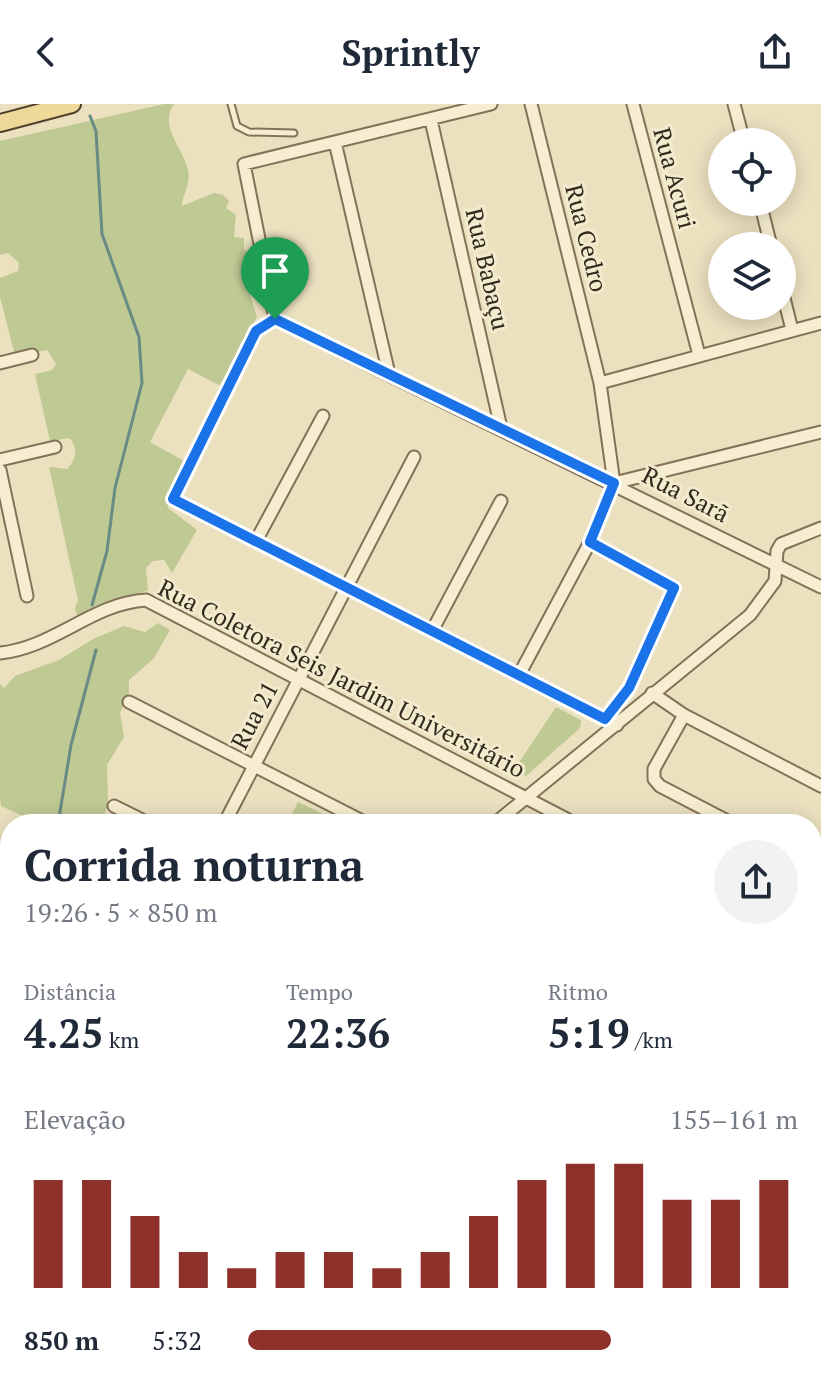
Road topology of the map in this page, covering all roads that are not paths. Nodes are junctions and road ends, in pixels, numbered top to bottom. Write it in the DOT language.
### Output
graph roads {
  1 [pos="72,104"];
  2 [pos="231,104"];
  3 [pos="491,104"];
  4 [pos="531,104"];
  5 [pos="633,104"];
  6 [pos="734,104"];
  7 [pos="431,120"];
  8 [pos="0,123"];
  9 [pos="740,128"];
  10 [pos="294,133"];
  11 [pos="335,142"];
  12 [pos="275,319"];
  13 [pos="790,320"];
  14 [pos="821,323"];
  15 [pos="792,330"];
  16 [pos="32,355"];
  17 [pos="699,355"];
  18 [pos="0,363"];
  19 [pos="389,374"];
  20 [pos="600,383"];
  21 [pos="323,416"];
  22 [pos="501,428"];
  23 [pos="821,432"];
  24 [pos="55,447"];
  25 [pos="414,457"];
  26 [pos="0,460"];
  27 [pos="0,470"];
  28 [pos="614,483"];
  29 [pos="501,501"];
  30 [pos="821,528"];
  31 [pos="256,541"];
  32 [pos="590,542"];
  33 [pos="775,564"];
  34 [pos="345,586"];
  35 [pos="821,587"];
  36 [pos="27,596"];
  37 [pos="432,631"];
  38 [pos="1,654"];
  39 [pos="519,675"];
  40 [pos="300,677"];
  41 [pos="652,693"];
  42 [pos="129,702"];
  43 [pos="684,715"];
  44 [pos="611,722"];
  45 [pos="253,764"];
  46 [pos="821,786"];
  47 [pos="527,797"];
  48 [pos="114,806"];
  49 [pos="130,814"];
  50 [pos="229,814"];
  51 [pos="349,814"];
  52 [pos="506,814"];
  53 [pos="558,814"];
  54 [pos="715,814"];
  1 -- 8 [label="main road"];
  2 -- 10 [label="lane"];
  3 -- 7 [label="street"];
  4 -- 20 [label="street, Rua Cedro"];
  5 -- 17 [label="street, Rua Acuri"];
  6 -- 9 [label="street"];
  7 -- 11 [label="street"];
  7 -- 22 [label="street, Rua Babaçu"];
  11 -- 12 [label="street"];
  11 -- 19 [label="street"];
  12 -- 19 [label="street, Rua Sarã"];
  12 -- 31 [label="street"];
  13 -- 15 [label="street"];
  14 -- 15 [label="street"];
  15 -- 17 [label="street"];
  16 -- 18 [label="street"];
  17 -- 20 [label="street"];
  19 -- 22 [label="street, Rua Sarã"];
  20 -- 28 [label="street, Rua Cedro"];
  21 -- 31 [label="street"];
  22 -- 28 [label="street, Rua Sarã"];
  23 -- 28 [label="street"];
  24 -- 26 [label="street"];
  25 -- 34 [label="street, Rua 21"];
  27 -- 36 [label="street"];
  28 -- 32 [label="street"];
  28 -- 33 [label="street, Rua Sarã"];
  29 -- 37 [label="street"];
  30 -- 33 [label="street"];
  31 -- 34 [label="street"];
  32 -- 39 [label="street"];
  32 -- 44 [label="street"];
  33 -- 35 [label="street, Rua Sarã"];
  33 -- 41 [label="street"];
  34 -- 37 [label="street"];
  34 -- 40 [label="street, Rua 21"];
  37 -- 39 [label="street"];
  38 -- 40 [label="street, Rua Coletora Seis Jardim Universitário"];
  39 -- 44 [label="street"];
  40 -- 45 [label="street, Rua 21"];
  40 -- 47 [label="street, Rua Coletora Seis Jardim Universitário"];
  41 -- 43 [label="street"];
  41 -- 44 [label="street"];
  42 -- 45 [label="street"];
  43 -- 46 [label="street"];
  43 -- 54 [label="street"];
  44 -- 47 [label="street"];
  45 -- 50 [label="street, Rua 21"];
  45 -- 51 [label="street"];
  47 -- 52 [label="street"];
  47 -- 53 [label="street, Rua Coletora Seis Jardim Universitário"];
  48 -- 49 [label="street"];
}
